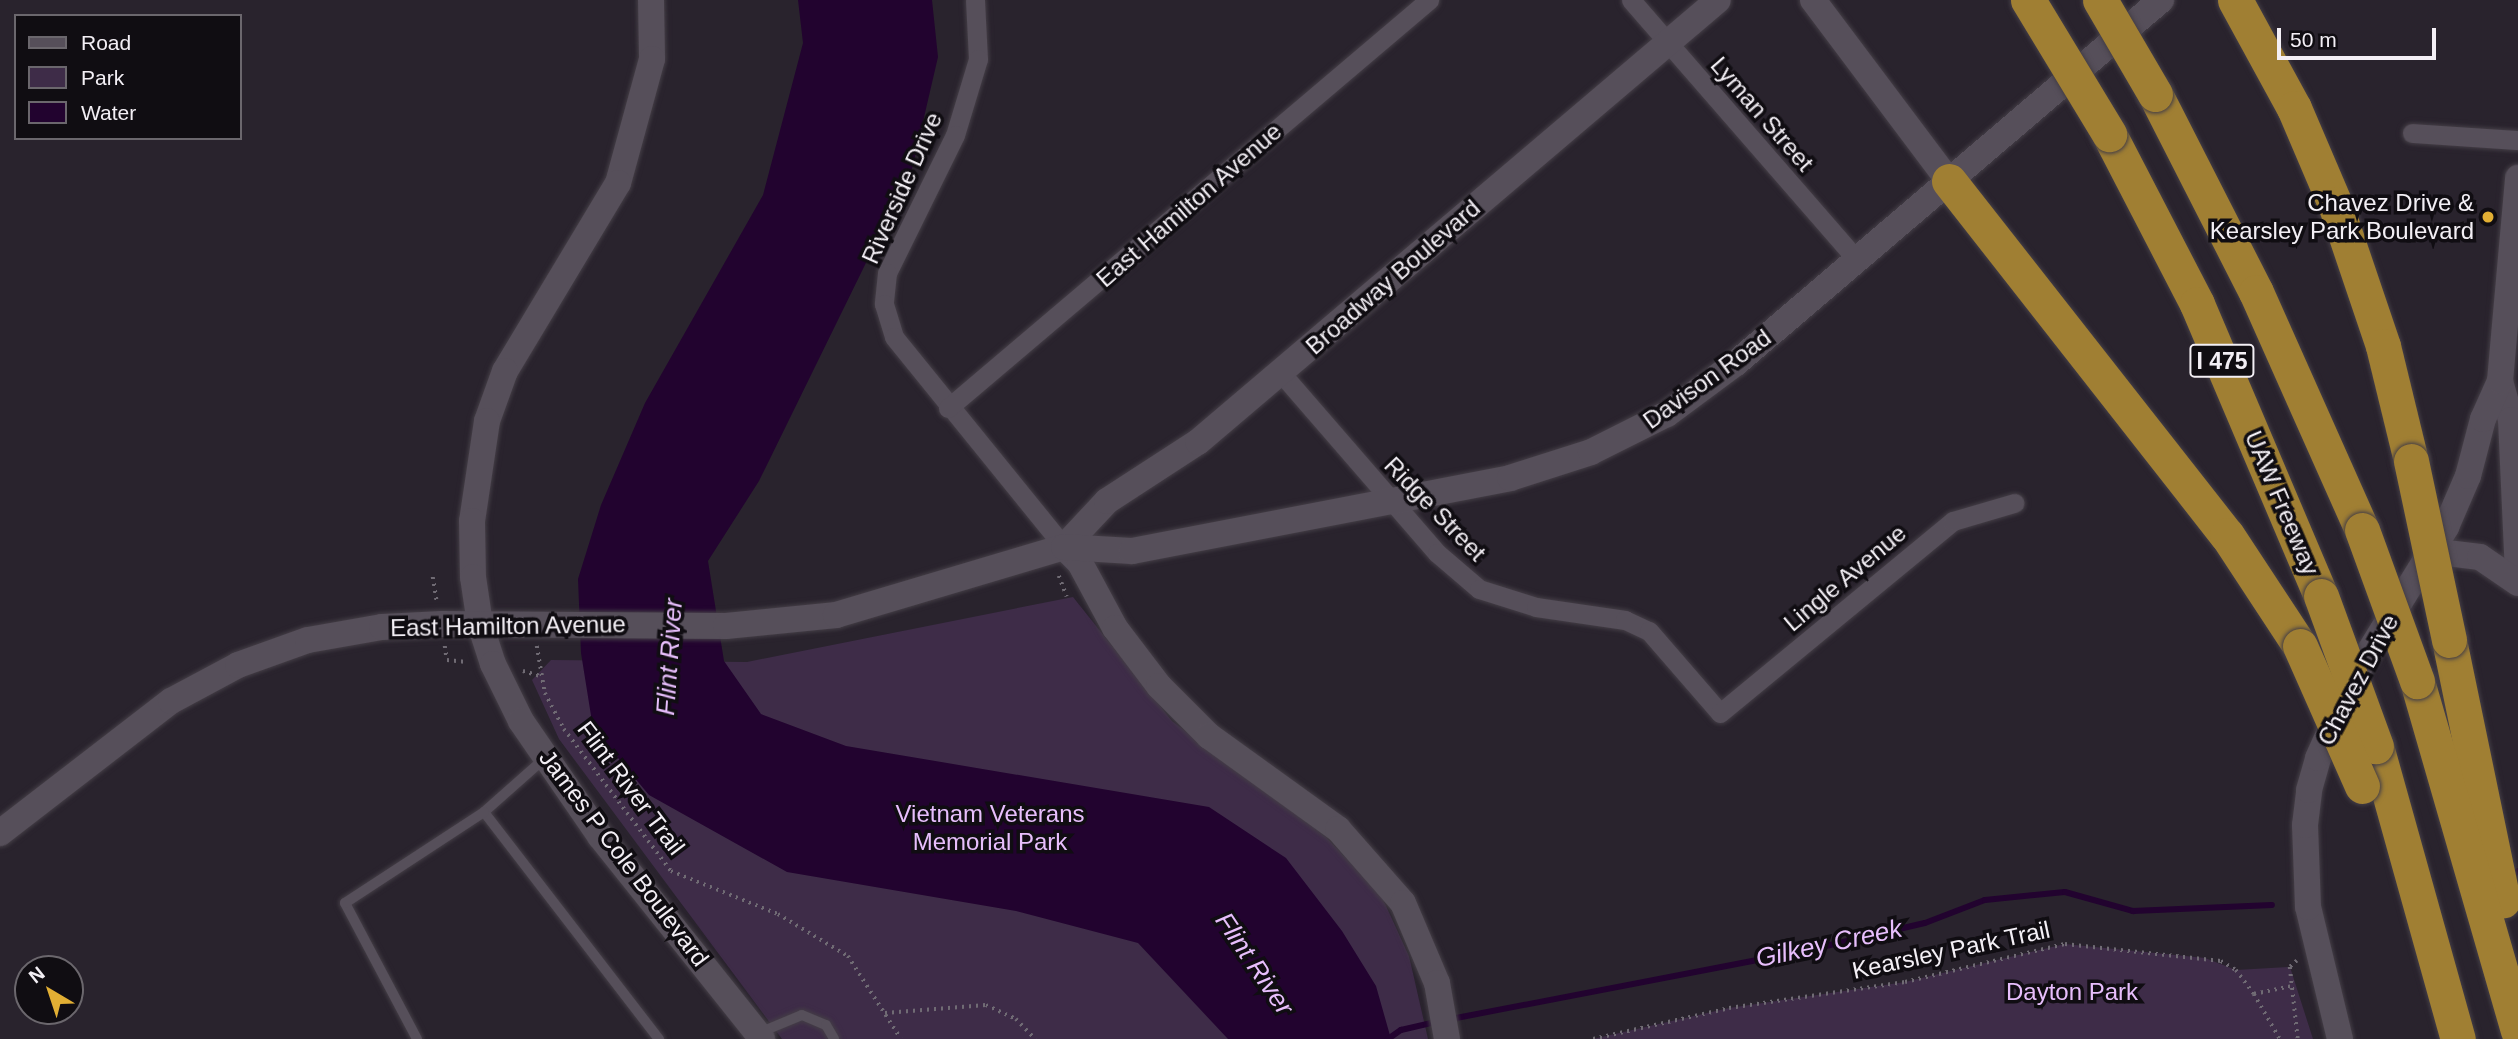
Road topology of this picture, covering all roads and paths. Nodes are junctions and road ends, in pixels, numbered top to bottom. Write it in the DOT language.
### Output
graph roads {
  1 [pos="651,0"];
  2 [pos="975,0"];
  3 [pos="1429,0"];
  4 [pos="1631,0"];
  5 [pos="1718,0"];
  6 [pos="1813,0"];
  7 [pos="2028,0"];
  8 [pos="2100,0"];
  9 [pos="2161,0"];
  10 [pos="2235,0"];
  11 [pos="1667,43"];
  12 [pos="2412,133"];
  13 [pos="2518,141"];
  14 [pos="2518,178"];
  15 [pos="1949,181"];
  16 [pos="1856,259"];
  17 [pos="2513,297"];
  18 [pos="1281,373"];
  19 [pos="2500,381"];
  20 [pos="948,408"];
  21 [pos="1388,500"];
  22 [pos="2014,503"];
  23 [pos="1064,547"];
  24 [pos="2428,558"];
  25 [pos="2518,577"];
  26 [pos="2518,583"];
  27 [pos="480,624"];
  28 [pos="541,676"];
  29 [pos="1720,713"];
  30 [pos="545,758"];
  31 [pos="484,813"];
  32 [pos="0,833"];
  33 [pos="2438,968"];
  34 [pos="2291,986"];
  35 [pos="2518,986"];
  36 [pos="2254,994"];
  37 [pos="885,1013"];
  38 [pos="2518,1031"];
  39 [pos="761,1036"];
  40 [pos="417,1039"];
  41 [pos="659,1039"];
  42 [pos="834,1039"];
  43 [pos="901,1039"];
  44 [pos="1035,1039"];
  45 [pos="1447,1039"];
  46 [pos="1593,1039"];
  47 [pos="2280,1039"];
  48 [pos="2340,1039"];
  49 [pos="2458,1039"];
  1 -- 27 [label="main road, James P Cole Boulevard"];
  2 -- 20 [label="street, Riverside Drive"];
  3 -- 20 [label="street, East Hamilton Avenue"];
  4 -- 11 [label="street, Lyman Street"];
  5 -- 11 [label="main road, Broadway Boulevard"];
  6 -- 15 [label="main road"];
  7 -- 33 [label="highway, UAW Freeway / I 475, bridge"];
  8 -- 38 [label="highway, I 475, bridge"];
  9 -- 15 [label="main road, Davison Road"];
  10 -- 35 [label="highway, bridge"];
  11 -- 16 [label="street, Lyman Street"];
  11 -- 18 [label="main road, Broadway Boulevard"];
  12 -- 13 [label="street"];
  14 -- 17 [label="main road, Chavez Drive"];
  15 -- 16 [label="main road, Davison Road"];
  15 -- 33 [label="highway, bridge"];
  16 -- 21 [label="main road, Davison Road"];
  17 -- 19 [label="main road, Chavez Drive"];
  18 -- 21 [label="street, Ridge Street"];
  18 -- 23 [label="main road, Broadway Boulevard"];
  19 -- 24 [label="main road, Chavez Drive"];
  19 -- 25 [label="main road, Chavez Drive"];
  20 -- 23 [label="street, Riverside Drive"];
  21 -- 23 [label="main road, Davison Road"];
  21 -- 29 [label="street, Ridge Street"];
  22 -- 29 [label="street, Lingle Avenue"];
  23 -- 27 [label="main road, East Hamilton Avenue"];
  23 -- 45 [label="main road"];
  24 -- 26 [label="main road"];
  24 -- 48 [label="main road, Chavez Drive"];
  27 -- 30 [label="main road, James P Cole Boulevard"];
  27 -- 32 [label="main road, East Hamilton Avenue"];
  28 -- 37 [label="path, Flint River Trail"];
  30 -- 31 [label="lane"];
  30 -- 39 [label="main road, James P Cole Boulevard"];
  31 -- 40 [label="lane"];
  31 -- 41 [label="lane"];
  33 -- 49 [label="highway, UAW Freeway / I 475"];
  34 -- 36 [label="path"];
  36 -- 46 [label="path, Kearsley Park Trail"];
  36 -- 47 [label="path, Kearsley Park Trail"];
  37 -- 43 [label="path, Flint River Trail"];
  37 -- 44 [label="path"];
  39 -- 42 [label="lane"];
}
